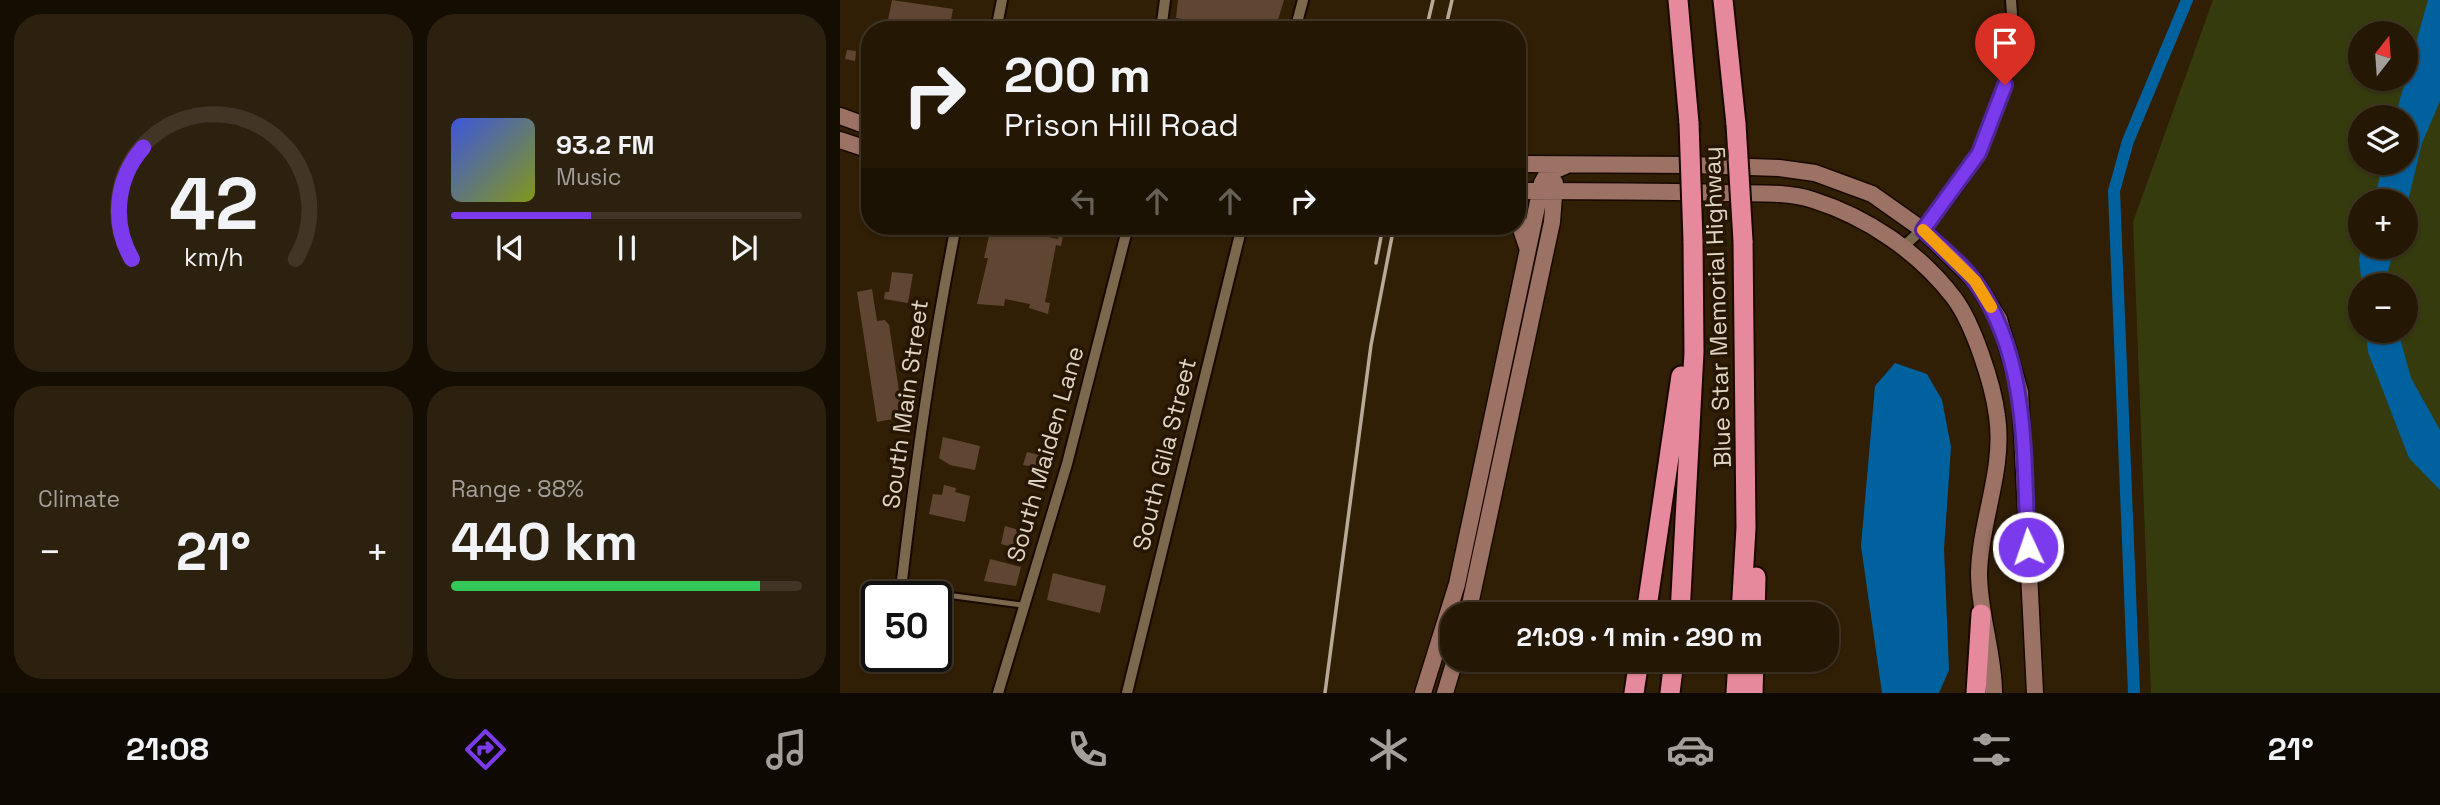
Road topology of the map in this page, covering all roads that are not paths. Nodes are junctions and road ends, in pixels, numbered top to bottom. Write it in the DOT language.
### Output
graph roads {
  1 [pos="1002,0"];
  2 [pos="1165,0"];
  3 [pos="1303,0"];
  4 [pos="1678,0"];
  5 [pos="1723,0"];
  6 [pos="2011,0"];
  7 [pos="998,21"];
  8 [pos="1162,21"];
  9 [pos="1297,21"];
  10 [pos="840,116"];
  11 [pos="861,124"];
  12 [pos="840,140"];
  13 [pos="861,147"];
  14 [pos="1526,163"];
  15 [pos="1534,163"];
  16 [pos="1573,164"];
  17 [pos="1550,173"];
  18 [pos="1526,191"];
  19 [pos="1549,191"];
  20 [pos="1593,192"];
  21 [pos="1552,222"];
  22 [pos="1923,230"];
  23 [pos="954,235"];
  24 [pos="1126,235"];
  25 [pos="1240,235"];
  26 [pos="1522,235"];
  27 [pos="1903,247"];
  28 [pos="1528,253"];
  29 [pos="1694,289"];
  30 [pos="1745,302"];
  31 [pos="902,581"];
  32 [pos="952,596"];
  33 [pos="1471,602"];
  34 [pos="1648,602"];
  35 [pos="1681,602"];
  36 [pos="1742,602"];
  37 [pos="1755,602"];
  38 [pos="1023,605"];
  39 [pos="1981,614"];
  40 [pos="1451,672"];
  41 [pos="1637,672"];
  42 [pos="1673,672"];
  43 [pos="1737,672"];
  44 [pos="1754,672"];
  45 [pos="998,693"];
  46 [pos="1127,693"];
  47 [pos="1423,693"];
  48 [pos="1445,693"];
  49 [pos="1634,693"];
  50 [pos="1670,693"];
  51 [pos="1736,693"];
  52 [pos="1753,693"];
  53 [pos="1976,693"];
  54 [pos="1994,693"];
  55 [pos="2035,693"];
  1 -- 7 [label="street"];
  2 -- 8 [label="street"];
  3 -- 9 [label="street"];
  4 -- 29 [label="highway, Blue Star Memorial Highway, bridge"];
  5 -- 30 [label="highway, Blue Star Memorial Highway, bridge"];
  6 -- 22 [label="street"];
  10 -- 11 [label="main road"];
  12 -- 13 [label="main road"];
  14 -- 15 [label="main road"];
  15 -- 16 [label="main road"];
  15 -- 17 [label="main road"];
  16 -- 17 [label="main road"];
  16 -- 22 [label="main road"];
  17 -- 19 [label="main road"];
  18 -- 19 [label="main road"];
  19 -- 20 [label="main road"];
  19 -- 21 [label="main road"];
  19 -- 28 [label="main road"];
  20 -- 21 [label="main road"];
  20 -- 27 [label="main road"];
  21 -- 33 [label="main road"];
  22 -- 27 [label="street"];
  22 -- 55 [label="main road"];
  23 -- 31 [label="street, South Main Street"];
  24 -- 38 [label="street, South Maiden Lane"];
  25 -- 46 [label="street, South Gila Street"];
  26 -- 28 [label="main road"];
  27 -- 39 [label="main road"];
  28 -- 47 [label="main road"];
  29 -- 34 [label="highway"];
  29 -- 35 [label="highway, Blue Star Memorial Highway"];
  30 -- 36 [label="highway, Blue Star Memorial Highway"];
  30 -- 37 [label="highway"];
  32 -- 38 [label="lane"];
  38 -- 45 [label="street, South Maiden Lane"];
  39 -- 53 [label="highway"];
  39 -- 54 [label="main road"];
  40 -- 48 [label="main road"];
  41 -- 49 [label="highway"];
  42 -- 50 [label="highway"];
  43 -- 51 [label="highway"];
  44 -- 52 [label="highway"];
}
